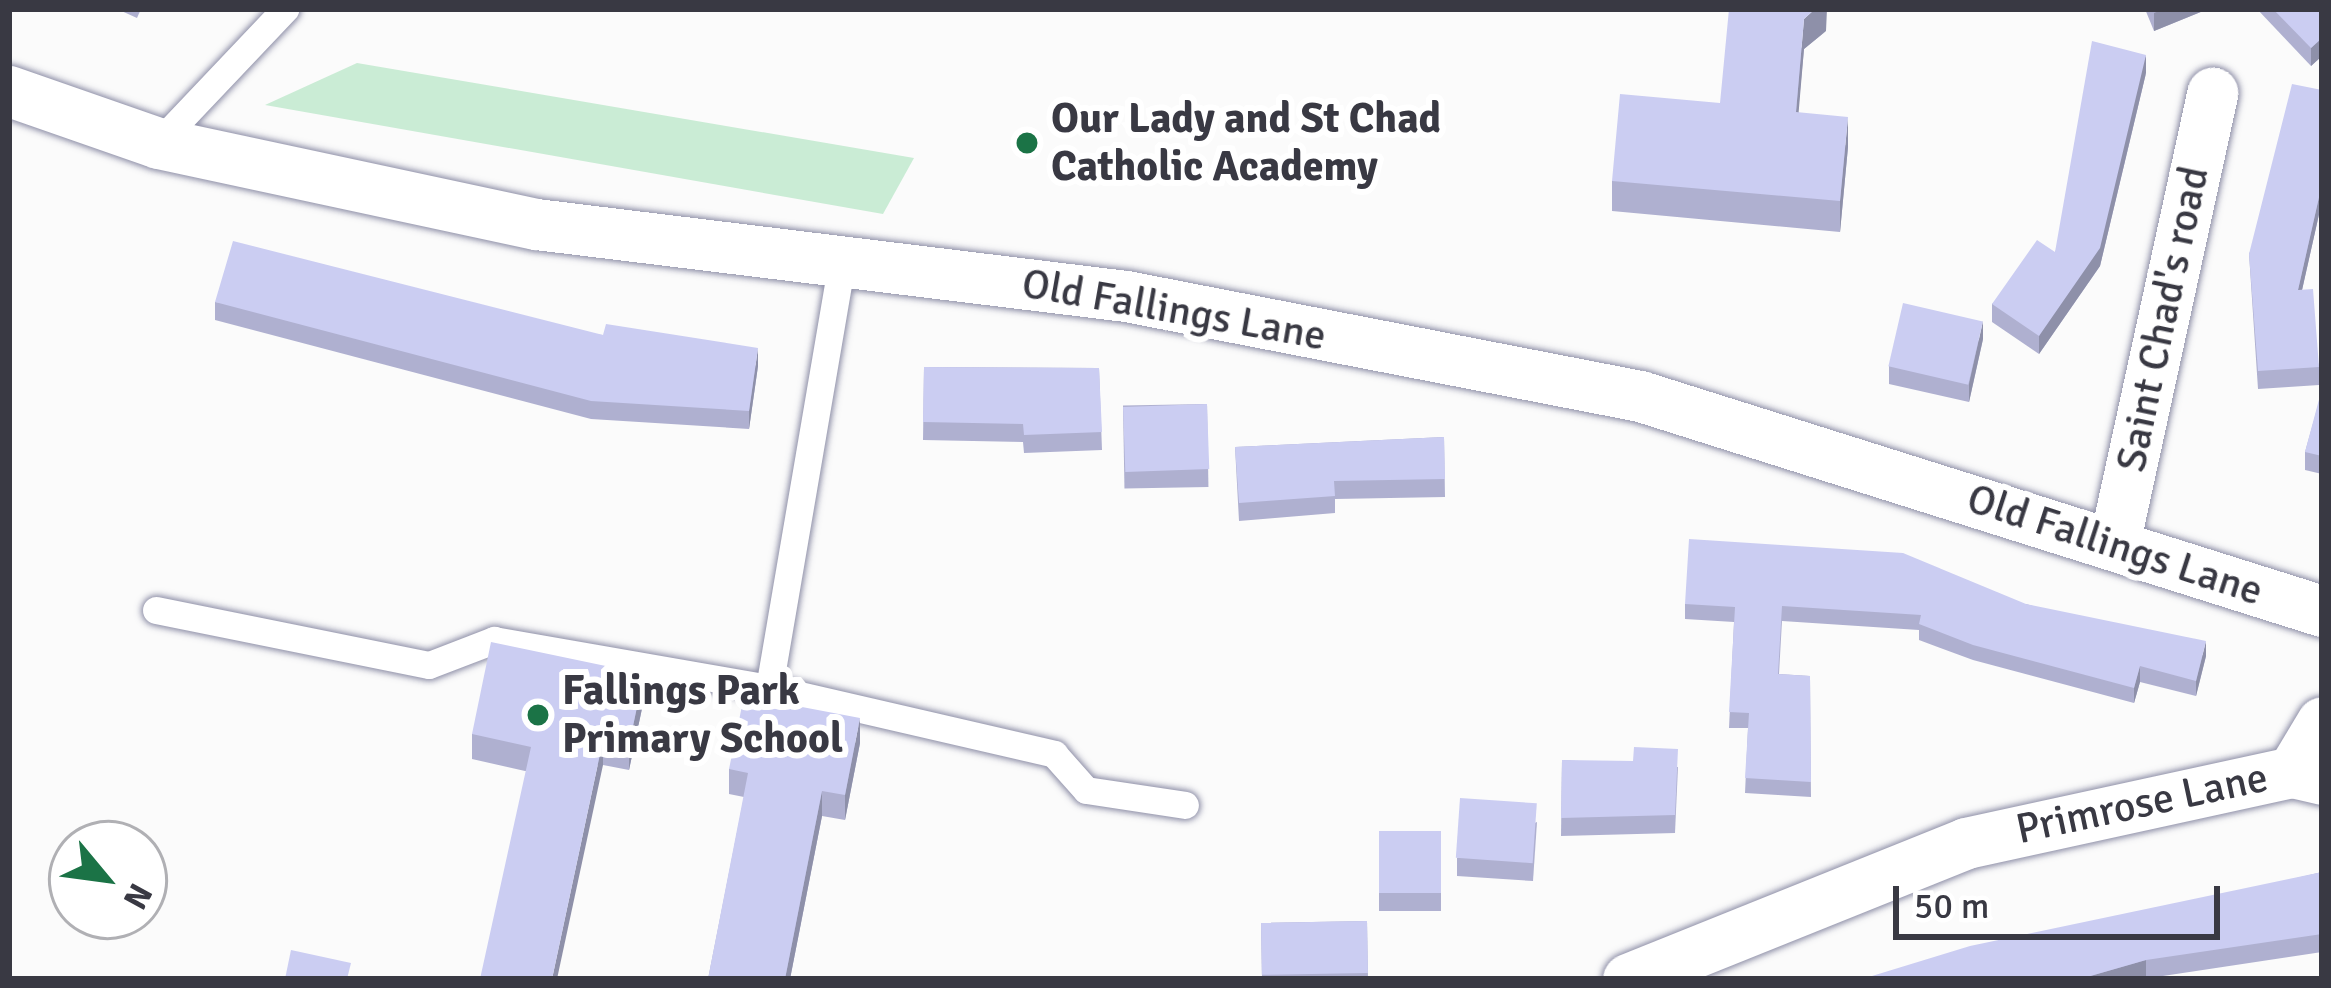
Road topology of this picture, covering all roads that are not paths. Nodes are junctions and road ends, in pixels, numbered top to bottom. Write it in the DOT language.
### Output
graph roads {
  1 [pos="285,9"];
  2 [pos="9,91"];
  3 [pos="2212,93"];
  4 [pos="158,143"];
  5 [pos="842,262"];
  6 [pos="2114,544"];
  7 [pos="156,610"];
  8 [pos="2322,611"];
  9 [pos="769,688"];
  10 [pos="2322,722"];
  11 [pos="2307,776"];
  12 [pos="1185,806"];
  13 [pos="1628,979"];
  1 -- 4 [label="lane"];
  2 -- 4 [label="street, Old Fallings Lane"];
  3 -- 6 [label="street, Saint Chad's road"];
  4 -- 5 [label="street, Old Fallings Lane"];
  5 -- 6 [label="street, Old Fallings Lane"];
  5 -- 9 [label="lane"];
  6 -- 8 [label="street, Old Fallings Lane"];
  7 -- 9 [label="lane"];
  9 -- 12 [label="lane"];
  10 -- 11 [label="street"];
  11 -- 13 [label="street, Primrose Lane"];
}
